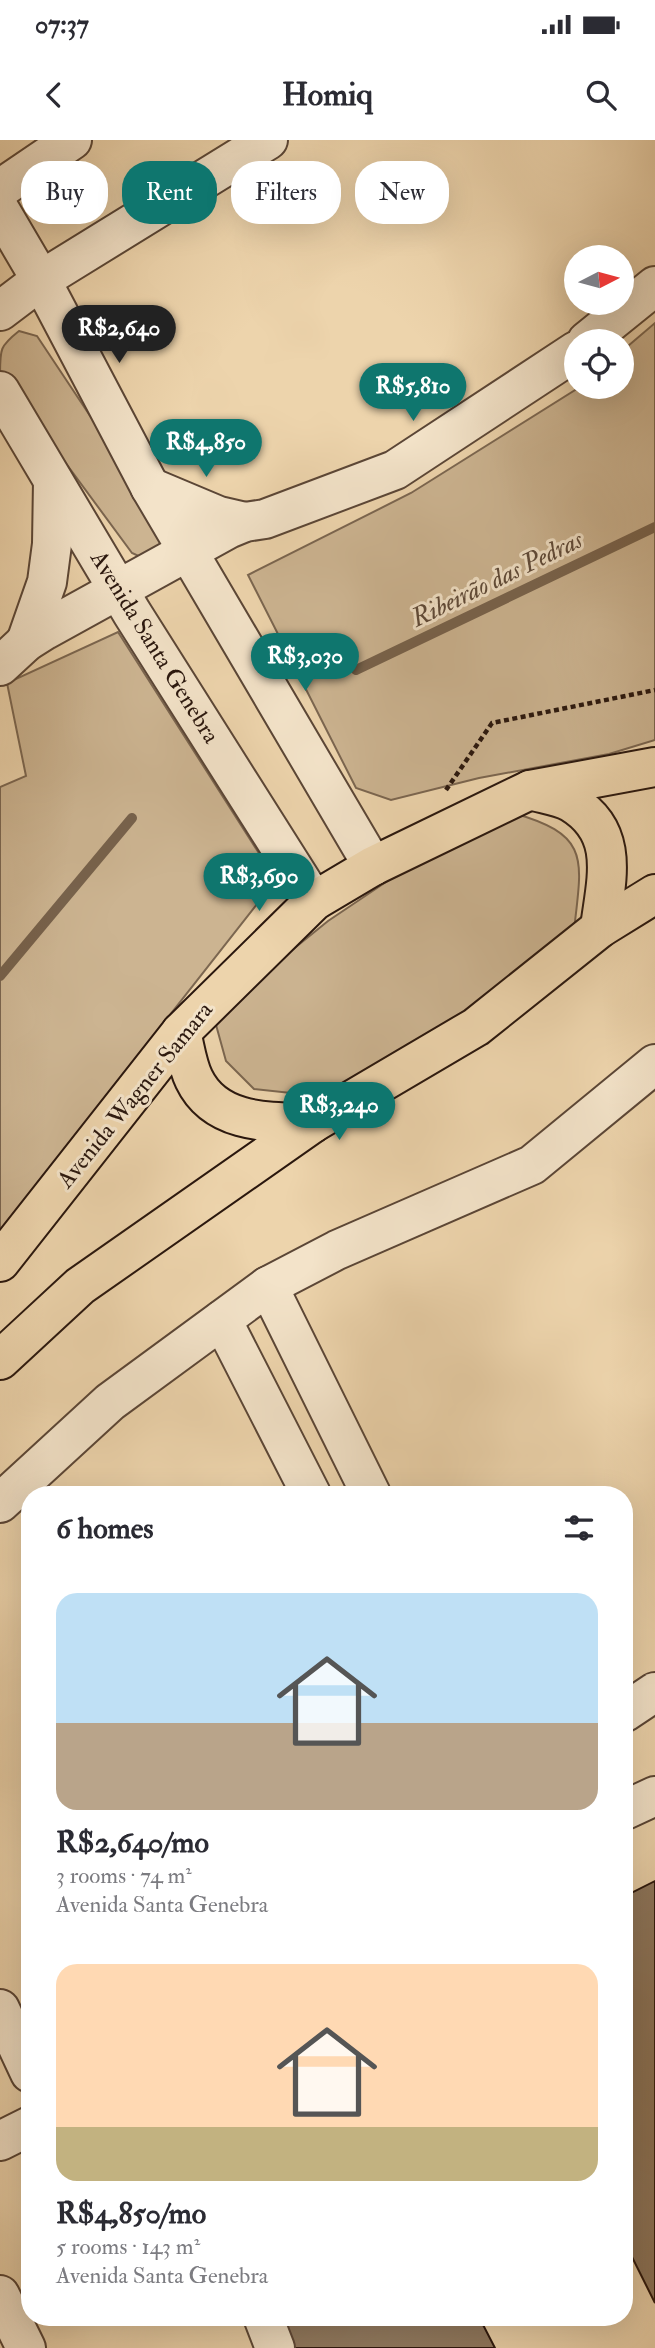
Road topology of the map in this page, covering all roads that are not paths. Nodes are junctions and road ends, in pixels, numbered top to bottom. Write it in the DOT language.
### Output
graph roads {
  1 [pos="72,140"];
  2 [pos="268,140"];
  3 [pos="0,189"];
  4 [pos="0,210"];
  5 [pos="41,280"];
  6 [pos="655,285"];
  7 [pos="0,311"];
  8 [pos="602,329"];
  9 [pos="564,359"];
  10 [pos="0,391"];
  11 [pos="53,481"];
  12 [pos="150,488"];
  13 [pos="255,521"];
  14 [pos="192,562"];
  15 [pos="125,601"];
  16 [pos="9,659"];
  17 [pos="655,767"];
  18 [pos="530,790"];
  19 [pos="373,866"];
  20 [pos="655,894"];
  21 [pos="314,901"];
  22 [pos="600,928"];
  23 [pos="181,1032"];
  24 [pos="655,1064"];
  25 [pos="313,1123"];
  26 [pos="0,1262"];
  27 [pos="268,1286"];
  28 [pos="222,1320"];
  29 [pos="0,1360"];
  30 [pos="307,1486"];
  31 [pos="367,1486"];
  32 [pos="0,1503"];
  33 [pos="655,1692"];
  34 [pos="633,1707"];
  35 [pos="655,1796"];
  36 [pos="633,1806"];
  37 [pos="0,2010"];
  38 [pos="21,2054"];
  39 [pos="21,2130"];
  40 [pos="0,2141"];
  41 [pos="0,2295"];
  42 [pos="267,2326"];
  43 [pos="26,2348"];
  44 [pos="275,2348"];
  1 -- 3 [label="street"];
  2 -- 5 [label="street"];
  4 -- 5 [label="street"];
  5 -- 7 [label="street"];
  5 -- 12 [label="street"];
  6 -- 8 [label="street"];
  9 -- 13 [label="street"];
  10 -- 11 [label="street, Avenida Santa Genebra"];
  11 -- 15 [label="street, Avenida Santa Genebra"];
  11 -- 16 [label="street"];
  12 -- 13 [label="street"];
  12 -- 14 [label="street"];
  13 -- 14 [label="street"];
  14 -- 15 [label="street"];
  14 -- 19 [label="street"];
  15 -- 16 [label="street"];
  15 -- 21 [label="street, Avenida Santa Genebra"];
  17 -- 18 [label="main road, Avenida Wagner Samara"];
  18 -- 19 [label="main road, Avenida Wagner Samara"];
  18 -- 22 [label="main road"];
  19 -- 21 [label="main road, Avenida Wagner Samara"];
  20 -- 22 [label="main road"];
  21 -- 23 [label="main road, Avenida Wagner Samara"];
  22 -- 25 [label="main road"];
  23 -- 25 [label="main road"];
  23 -- 26 [label="main road, Avenida Wagner Samara"];
  24 -- 27 [label="street"];
  25 -- 29 [label="main road"];
  27 -- 28 [label="street"];
  27 -- 31 [label="street"];
  28 -- 30 [label="street"];
  28 -- 32 [label="street"];
  33 -- 34 [label="street"];
  35 -- 36 [label="street"];
  37 -- 38 [label="street"];
  39 -- 40 [label="street"];
  41 -- 43 [label="street"];
  42 -- 44 [label="street"];
}
